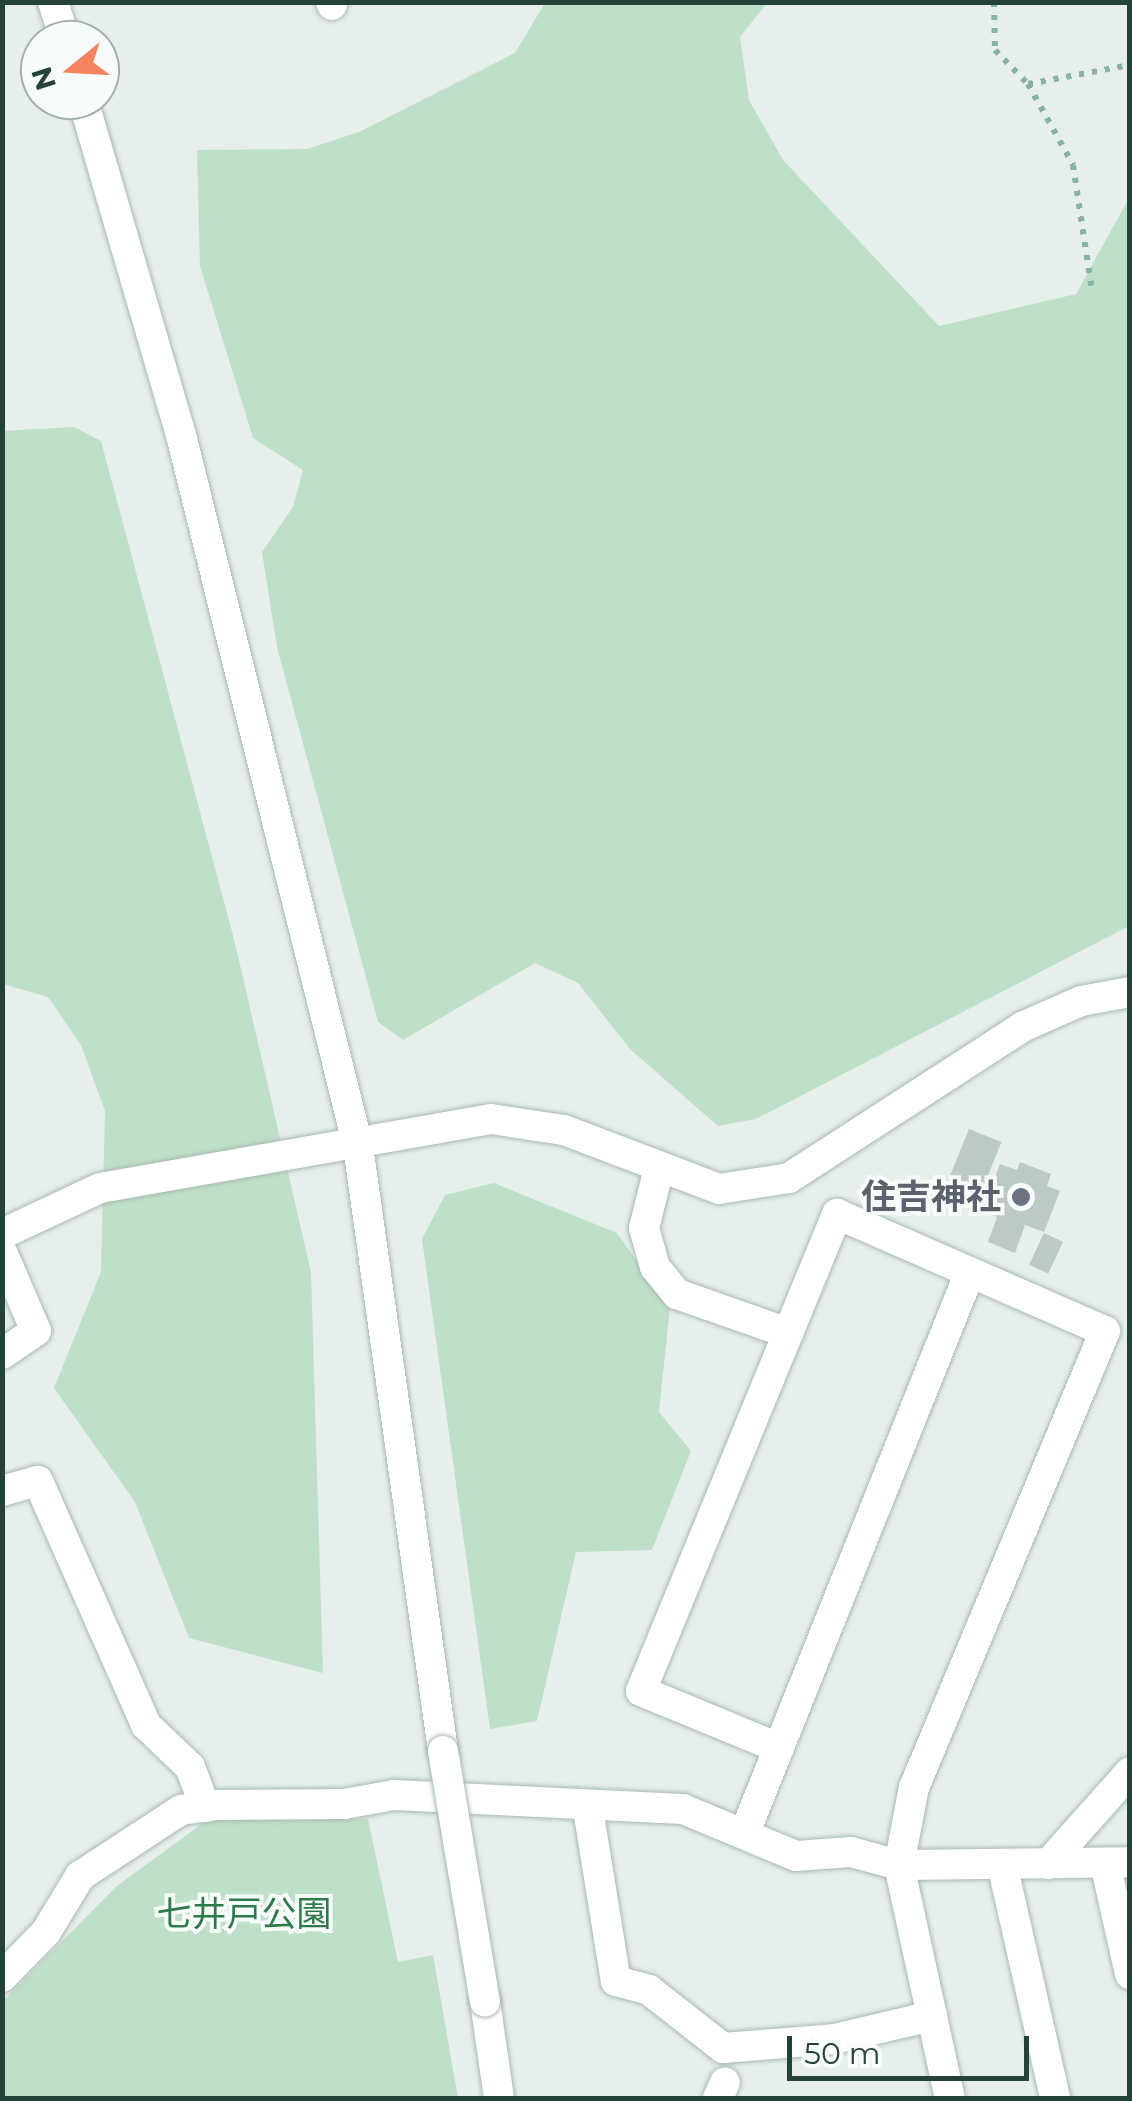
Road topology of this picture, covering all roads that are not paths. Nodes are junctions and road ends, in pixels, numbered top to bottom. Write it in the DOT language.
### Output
graph roads {
  1 [pos="89,120"];
  2 [pos="1130,992"];
  3 [pos="358,1146"];
  4 [pos="659,1168"];
  5 [pos="2,1234"];
  6 [pos="2,1252"];
  7 [pos="968,1277"];
  8 [pos="788,1333"];
  9 [pos="2,1354"];
  10 [pos="2,1490"];
  11 [pos="779,1748"];
  12 [pos="1130,1772"];
  13 [pos="205,1807"];
  14 [pos="588,1810"];
  15 [pos="745,1832"];
  16 [pos="1118,1863"];
  17 [pos="1002,1864"];
  18 [pos="1048,1864"];
  19 [pos="899,1865"];
  20 [pos="1130,1974"];
  21 [pos="2,1977"];
  22 [pos="932,2016"];
  23 [pos="499,2098"];
  24 [pos="950,2098"];
  25 [pos="1055,2098"];
  1 -- 3 [label="street"];
  2 -- 4 [label="street"];
  3 -- 4 [label="street"];
  3 -- 5 [label="street"];
  3 -- 23 [label="street, bridge"];
  4 -- 8 [label="street"];
  6 -- 9 [label="street"];
  7 -- 8 [label="street"];
  7 -- 11 [label="street"];
  7 -- 19 [label="street"];
  8 -- 11 [label="street"];
  10 -- 13 [label="street"];
  11 -- 15 [label="street"];
  12 -- 18 [label="street"];
  13 -- 14 [label="street"];
  13 -- 21 [label="street"];
  14 -- 15 [label="street"];
  14 -- 22 [label="street"];
  15 -- 19 [label="street"];
  16 -- 18 [label="street"];
  16 -- 20 [label="street"];
  17 -- 18 [label="street"];
  17 -- 19 [label="street"];
  17 -- 25 [label="street"];
  19 -- 22 [label="street"];
  22 -- 24 [label="street"];
}
